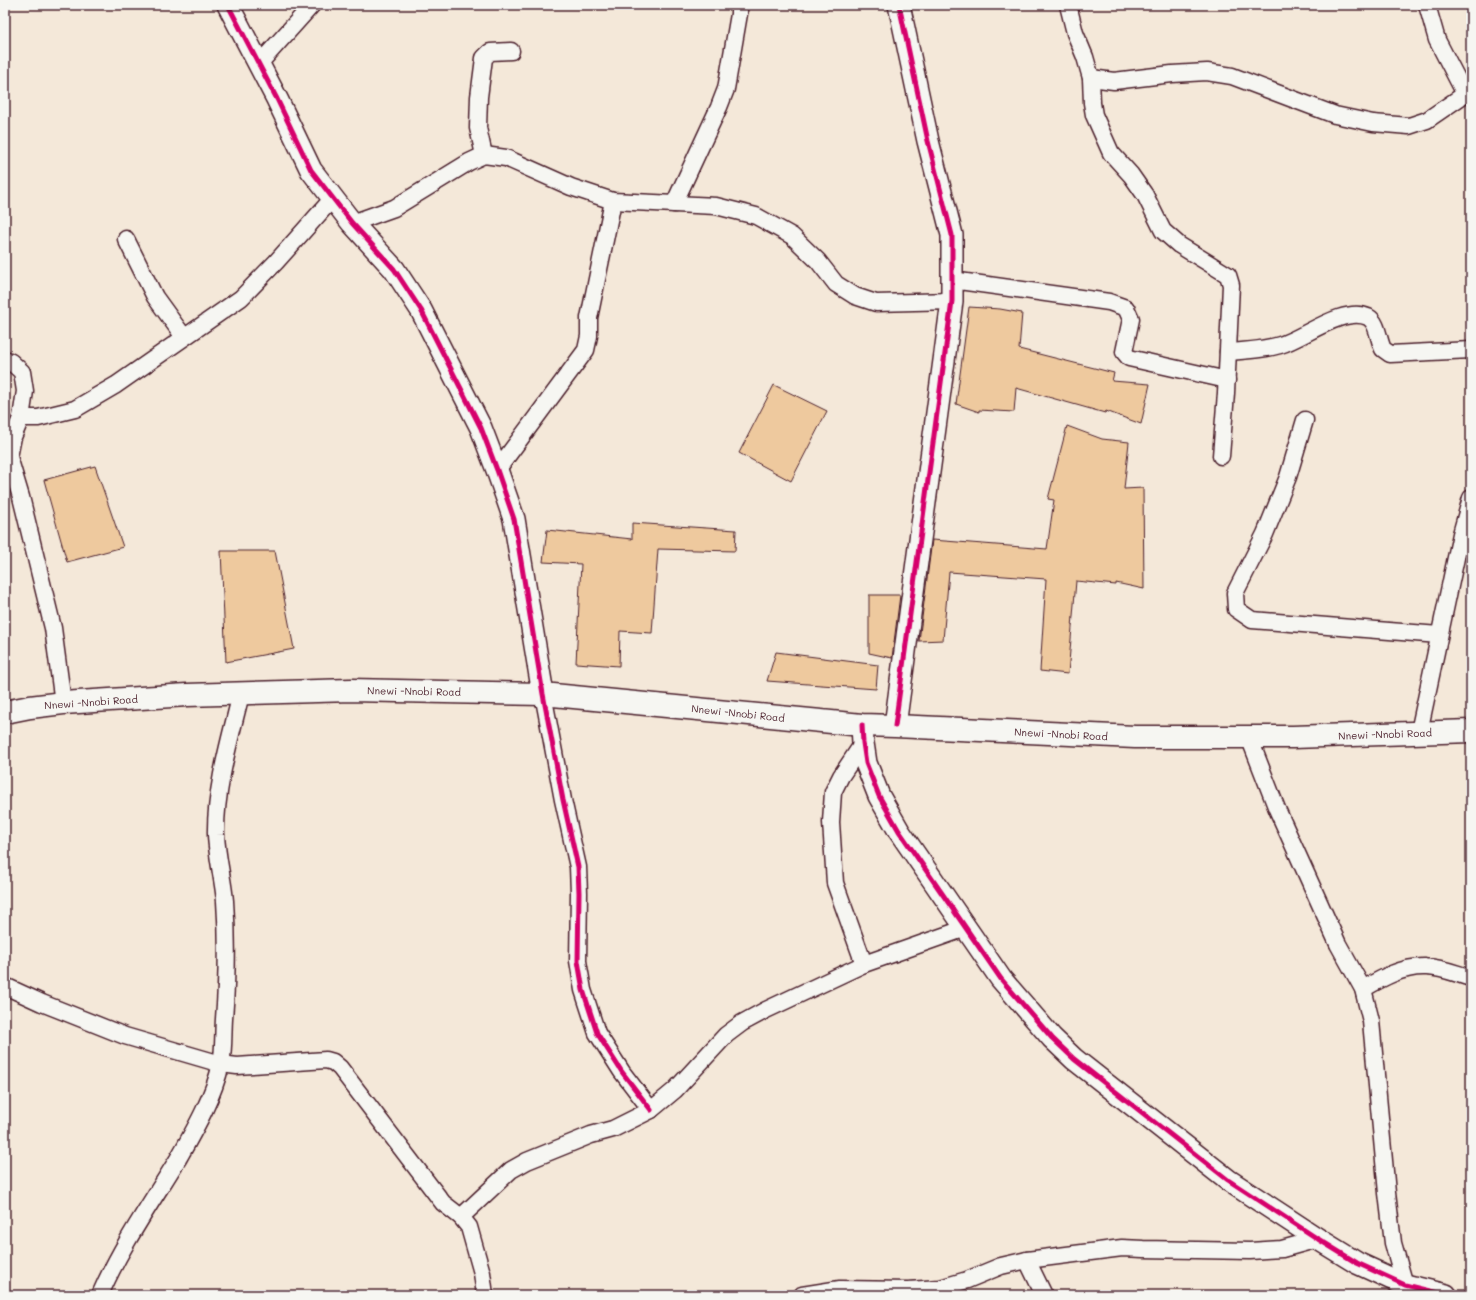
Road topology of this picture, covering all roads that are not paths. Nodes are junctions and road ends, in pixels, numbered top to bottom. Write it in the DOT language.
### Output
graph roads {
  1 [pos="228,5"];
  2 [pos="312,5"];
  3 [pos="739,5"];
  4 [pos="899,5"];
  5 [pos="1068,5"];
  6 [pos="1427,5"];
  7 [pos="511,51"];
  8 [pos="259,64"];
  9 [pos="1091,78"];
  10 [pos="1468,94"];
  11 [pos="484,155"];
  12 [pos="333,198"];
  13 [pos="613,201"];
  14 [pos="674,204"];
  15 [pos="352,223"];
  16 [pos="126,239"];
  17 [pos="952,280"];
  18 [pos="952,300"];
  19 [pos="184,337"];
  20 [pos="1471,350"];
  21 [pos="1228,352"];
  22 [pos="5,359"];
  23 [pos="1227,380"];
  24 [pos="21,418"];
  25 [pos="1304,420"];
  26 [pos="1221,456"];
  27 [pos="497,470"];
  28 [pos="1471,498"];
  29 [pos="1440,635"];
  30 [pos="241,694"];
  31 [pos="543,694"];
  32 [pos="63,703"];
  33 [pos="5,712"];
  34 [pos="894,726"];
  35 [pos="1471,731"];
  36 [pos="1419,732"];
  37 [pos="863,734"];
  38 [pos="1248,737"];
  39 [pos="966,928"];
  40 [pos="864,964"];
  41 [pos="1471,978"];
  42 [pos="5,986"];
  43 [pos="1363,989"];
  44 [pos="220,1064"];
  45 [pos="651,1110"];
  46 [pos="461,1217"];
  47 [pos="1318,1239"];
  48 [pos="1027,1260"];
  49 [pos="1405,1290"];
  50 [pos="100,1295"];
  51 [pos="485,1295"];
  52 [pos="802,1295"];
  53 [pos="1044,1295"];
  54 [pos="1446,1295"];
  1 -- 8 [label="street"];
  2 -- 8 [label="street"];
  3 -- 14 [label="street"];
  4 -- 17 [label="street"];
  5 -- 9 [label="street"];
  6 -- 10 [label="street"];
  7 -- 11 [label="street"];
  8 -- 12 [label="street"];
  9 -- 10 [label="street"];
  9 -- 21 [label="street"];
  11 -- 13 [label="street"];
  11 -- 15 [label="street"];
  12 -- 15 [label="street"];
  12 -- 19 [label="street"];
  13 -- 14 [label="street"];
  13 -- 27 [label="street"];
  14 -- 18 [label="street"];
  15 -- 27 [label="street"];
  16 -- 19 [label="street"];
  17 -- 18 [label="street"];
  17 -- 23 [label="street"];
  18 -- 34 [label="street"];
  19 -- 24 [label="street"];
  20 -- 21 [label="street"];
  21 -- 23 [label="street"];
  22 -- 24 [label="street"];
  23 -- 26 [label="street"];
  24 -- 32 [label="street"];
  25 -- 29 [label="street"];
  27 -- 31 [label="street"];
  28 -- 29 [label="street"];
  29 -- 36 [label="street"];
  30 -- 31 [label="main road, Nnewi -Nnobi Road"];
  30 -- 32 [label="main road, Nnewi -Nnobi Road"];
  30 -- 44 [label="street"];
  31 -- 37 [label="main road, Nnewi -Nnobi Road"];
  31 -- 45 [label="street"];
  32 -- 33 [label="main road, Nnewi -Nnobi Road"];
  34 -- 37 [label="main road, Nnewi -Nnobi Road"];
  34 -- 38 [label="main road, Nnewi -Nnobi Road"];
  35 -- 36 [label="main road, Nnewi -Nnobi Road"];
  36 -- 38 [label="main road, Nnewi -Nnobi Road"];
  37 -- 39 [label="street"];
  37 -- 40 [label="street"];
  38 -- 43 [label="street"];
  39 -- 40 [label="street"];
  39 -- 47 [label="street"];
  40 -- 45 [label="street"];
  41 -- 43 [label="street"];
  42 -- 44 [label="street"];
  43 -- 49 [label="street"];
  44 -- 46 [label="street"];
  44 -- 50 [label="street"];
  45 -- 46 [label="street"];
  46 -- 51 [label="street"];
  47 -- 48 [label="street"];
  47 -- 49 [label="street"];
  48 -- 52 [label="street"];
  48 -- 53 [label="street"];
  49 -- 54 [label="street"];
}
